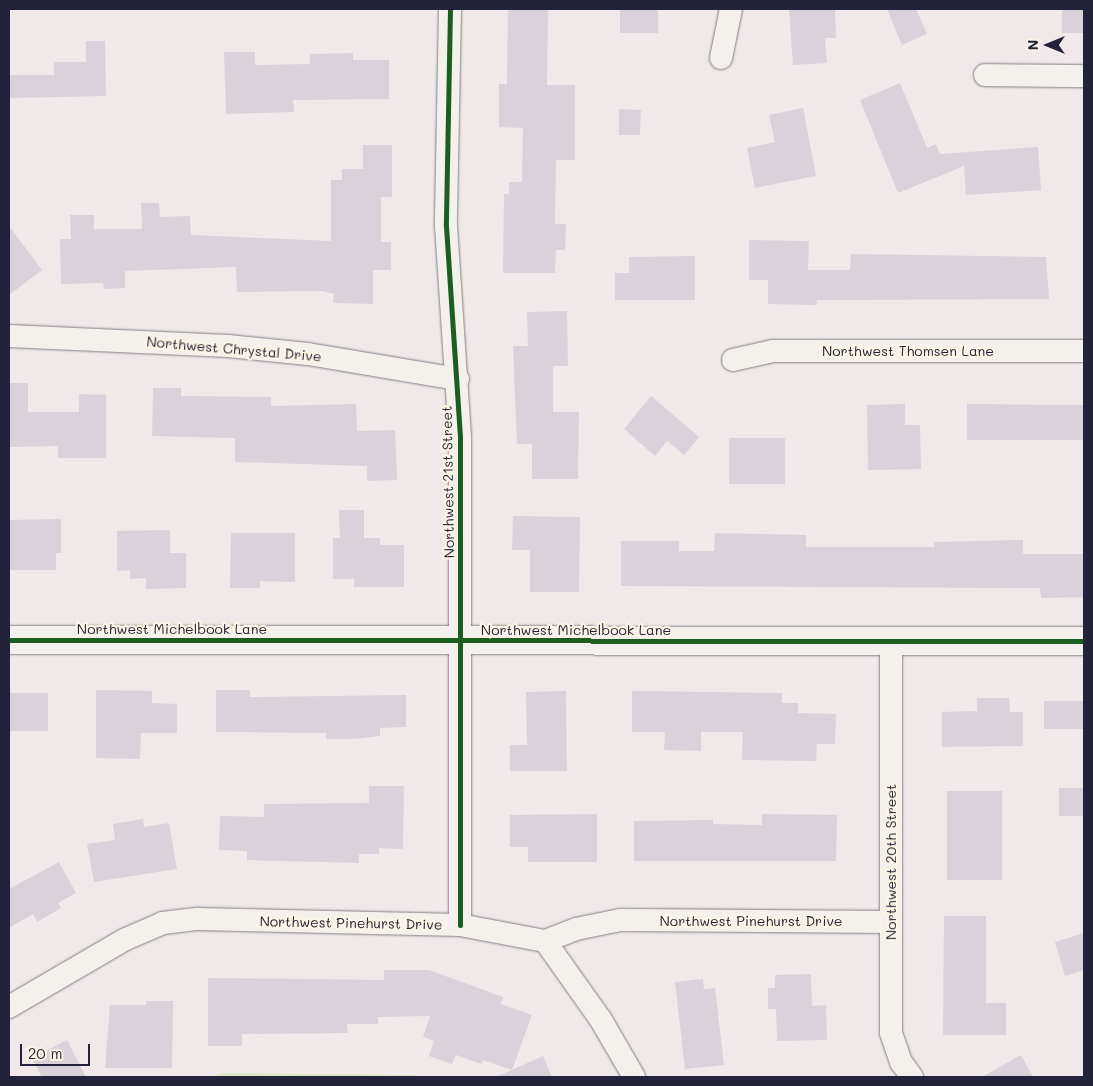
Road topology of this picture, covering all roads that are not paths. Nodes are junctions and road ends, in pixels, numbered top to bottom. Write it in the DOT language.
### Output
graph roads {
  1 [pos="450,9"];
  2 [pos="731,9"];
  3 [pos="721,58"];
  4 [pos="985,76"];
  5 [pos="1084,76"];
  6 [pos="9,336"];
  7 [pos="1084,351"];
  8 [pos="733,360"];
  9 [pos="458,380"];
  10 [pos="9,640"];
  11 [pos="461,641"];
  12 [pos="891,641"];
  13 [pos="1084,641"];
  14 [pos="890,922"];
  15 [pos="460,925"];
  16 [pos="544,941"];
  17 [pos="9,1007"];
  18 [pos="634,1077"];
  19 [pos="912,1077"];
  1 -- 9 [label="street, Northwest 21st Street"];
  2 -- 3 [label="street"];
  4 -- 5 [label="street"];
  6 -- 9 [label="street, Northwest Chrystal Drive"];
  7 -- 8 [label="street, Northwest Thomsen Lane"];
  9 -- 11 [label="street, Northwest 21st Street"];
  10 -- 11 [label="street, Northwest Michelbook Lane"];
  11 -- 12 [label="street, Northwest Michelbook Lane"];
  11 -- 15 [label="street, Northwest 21st Street"];
  12 -- 13 [label="street, Northwest Michelbook Lane"];
  12 -- 14 [label="street, Northwest 20th Street"];
  14 -- 16 [label="street, Northwest Pinehurst Drive"];
  14 -- 19 [label="street, Northwest 20th Street"];
  15 -- 16 [label="street, Northwest Pinehurst Drive"];
  15 -- 17 [label="street, Northwest Pinehurst Drive"];
  16 -- 18 [label="street"];
}
